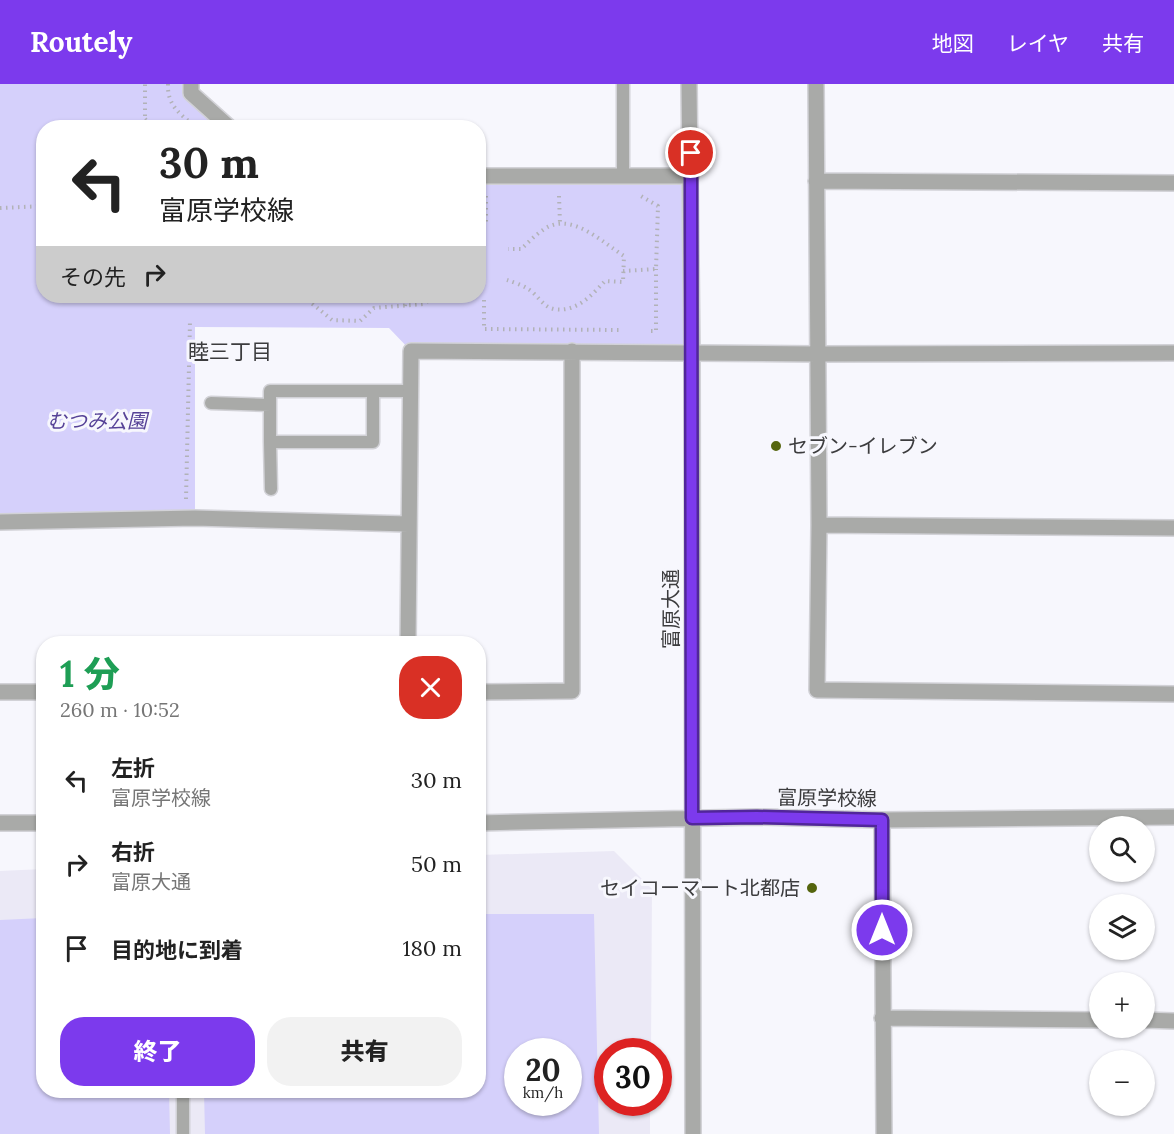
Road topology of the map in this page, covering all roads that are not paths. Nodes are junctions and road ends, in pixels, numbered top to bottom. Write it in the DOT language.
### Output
graph roads {
  1 [pos="191,84"];
  2 [pos="623,84"];
  3 [pos="689,84"];
  4 [pos="816,84"];
  5 [pos="221,120"];
  6 [pos="486,176"];
  7 [pos="623,176"];
  8 [pos="692,176"];
  9 [pos="816,181"];
  10 [pos="1174,183"];
  11 [pos="572,351"];
  12 [pos="692,352"];
  13 [pos="1174,353"];
  14 [pos="817,354"];
  15 [pos="373,391"];
  16 [pos="410,391"];
  17 [pos="211,403"];
  18 [pos="270,405"];
  19 [pos="270,442"];
  20 [pos="271,489"];
  21 [pos="0,522"];
  22 [pos="408,524"];
  23 [pos="819,525"];
  24 [pos="1174,528"];
  25 [pos="408,636"];
  26 [pos="0,692"];
  27 [pos="36,692"];
  28 [pos="486,692"];
  29 [pos="1174,694"];
  30 [pos="1174,817"];
  31 [pos="692,818"];
  32 [pos="882,820"];
  33 [pos="0,823"];
  34 [pos="36,823"];
  35 [pos="486,823"];
  36 [pos="882,1018"];
  37 [pos="1089,1020"];
  38 [pos="1155,1020"];
  39 [pos="1174,1021"];
  40 [pos="183,1098"];
  41 [pos="183,1134"];
  42 [pos="693,1134"];
  43 [pos="884,1134"];
  1 -- 5 [label="street"];
  2 -- 7 [label="lane"];
  3 -- 8 [label="street, 富原大通"];
  4 -- 9 [label="street"];
  6 -- 7 [label="street"];
  7 -- 8 [label="street"];
  8 -- 12 [label="street, 富原大通"];
  9 -- 10 [label="street"];
  9 -- 14 [label="street"];
  11 -- 12 [label="street"];
  11 -- 16 [label="street"];
  11 -- 28 [label="street"];
  12 -- 14 [label="street"];
  12 -- 31 [label="street, 富原大通"];
  13 -- 14 [label="street"];
  14 -- 23 [label="street"];
  15 -- 16 [label="lane"];
  15 -- 18 [label="lane"];
  15 -- 19 [label="lane"];
  16 -- 22 [label="street"];
  17 -- 18 [label="lane"];
  18 -- 19 [label="lane"];
  19 -- 20 [label="lane"];
  21 -- 22 [label="street"];
  22 -- 25 [label="street"];
  23 -- 24 [label="street"];
  23 -- 29 [label="street"];
  26 -- 27 [label="street"];
  30 -- 32 [label="street, 富原学校線"];
  31 -- 32 [label="street, 富原学校線"];
  31 -- 35 [label="street, 富原学校線"];
  31 -- 42 [label="street, 富原大通"];
  32 -- 36 [label="street"];
  33 -- 34 [label="street"];
  36 -- 37 [label="street"];
  36 -- 43 [label="street"];
  38 -- 39 [label="street"];
  40 -- 41 [label="lane"];
}
